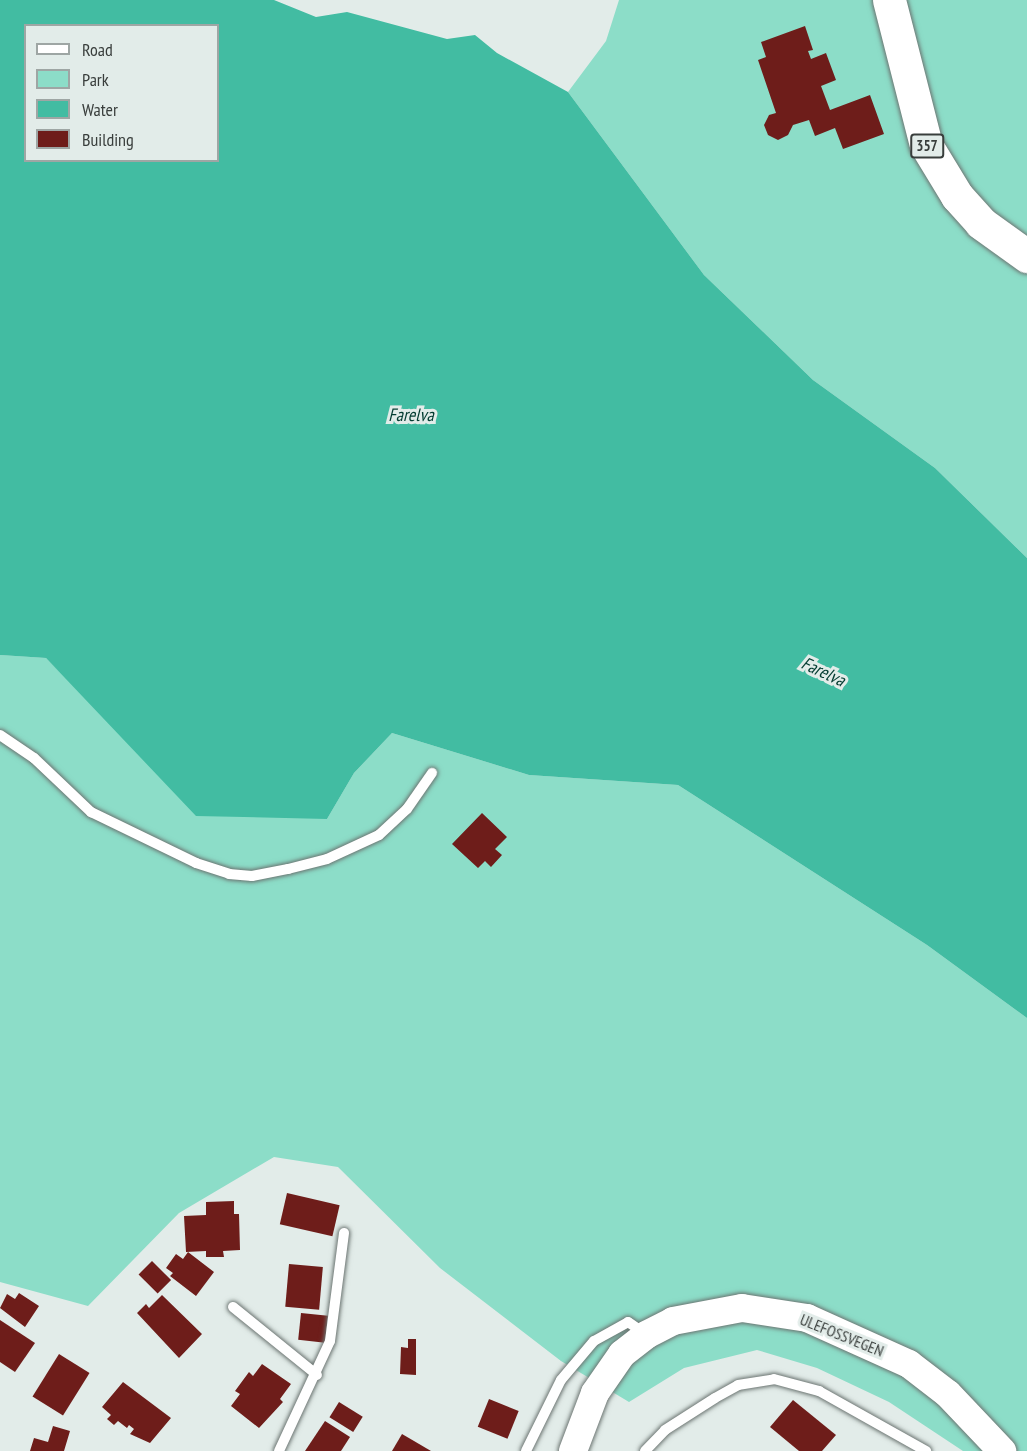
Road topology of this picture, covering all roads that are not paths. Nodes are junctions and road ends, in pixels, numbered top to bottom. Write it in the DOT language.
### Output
graph roads {
  1 [pos="889,0"];
  2 [pos="1027,256"];
  3 [pos="0,735"];
  4 [pos="432,773"];
  5 [pos="344,1233"];
  6 [pos="233,1307"];
  7 [pos="646,1335"];
  8 [pos="317,1375"];
  9 [pos="279,1451"];
  10 [pos="526,1451"];
  11 [pos="573,1451"];
  12 [pos="645,1451"];
  13 [pos="926,1451"];
  14 [pos="1002,1451"];
  1 -- 2 [label="main road, 357"];
  3 -- 4 [label="lane"];
  5 -- 8 [label="lane"];
  6 -- 8 [label="lane"];
  7 -- 10 [label="lane"];
  7 -- 11 [label="street, ULEFOSSVEGEN"];
  7 -- 14 [label="street, ULEFOSSVEGEN"];
  8 -- 9 [label="lane"];
  12 -- 13 [label="lane"];
}
